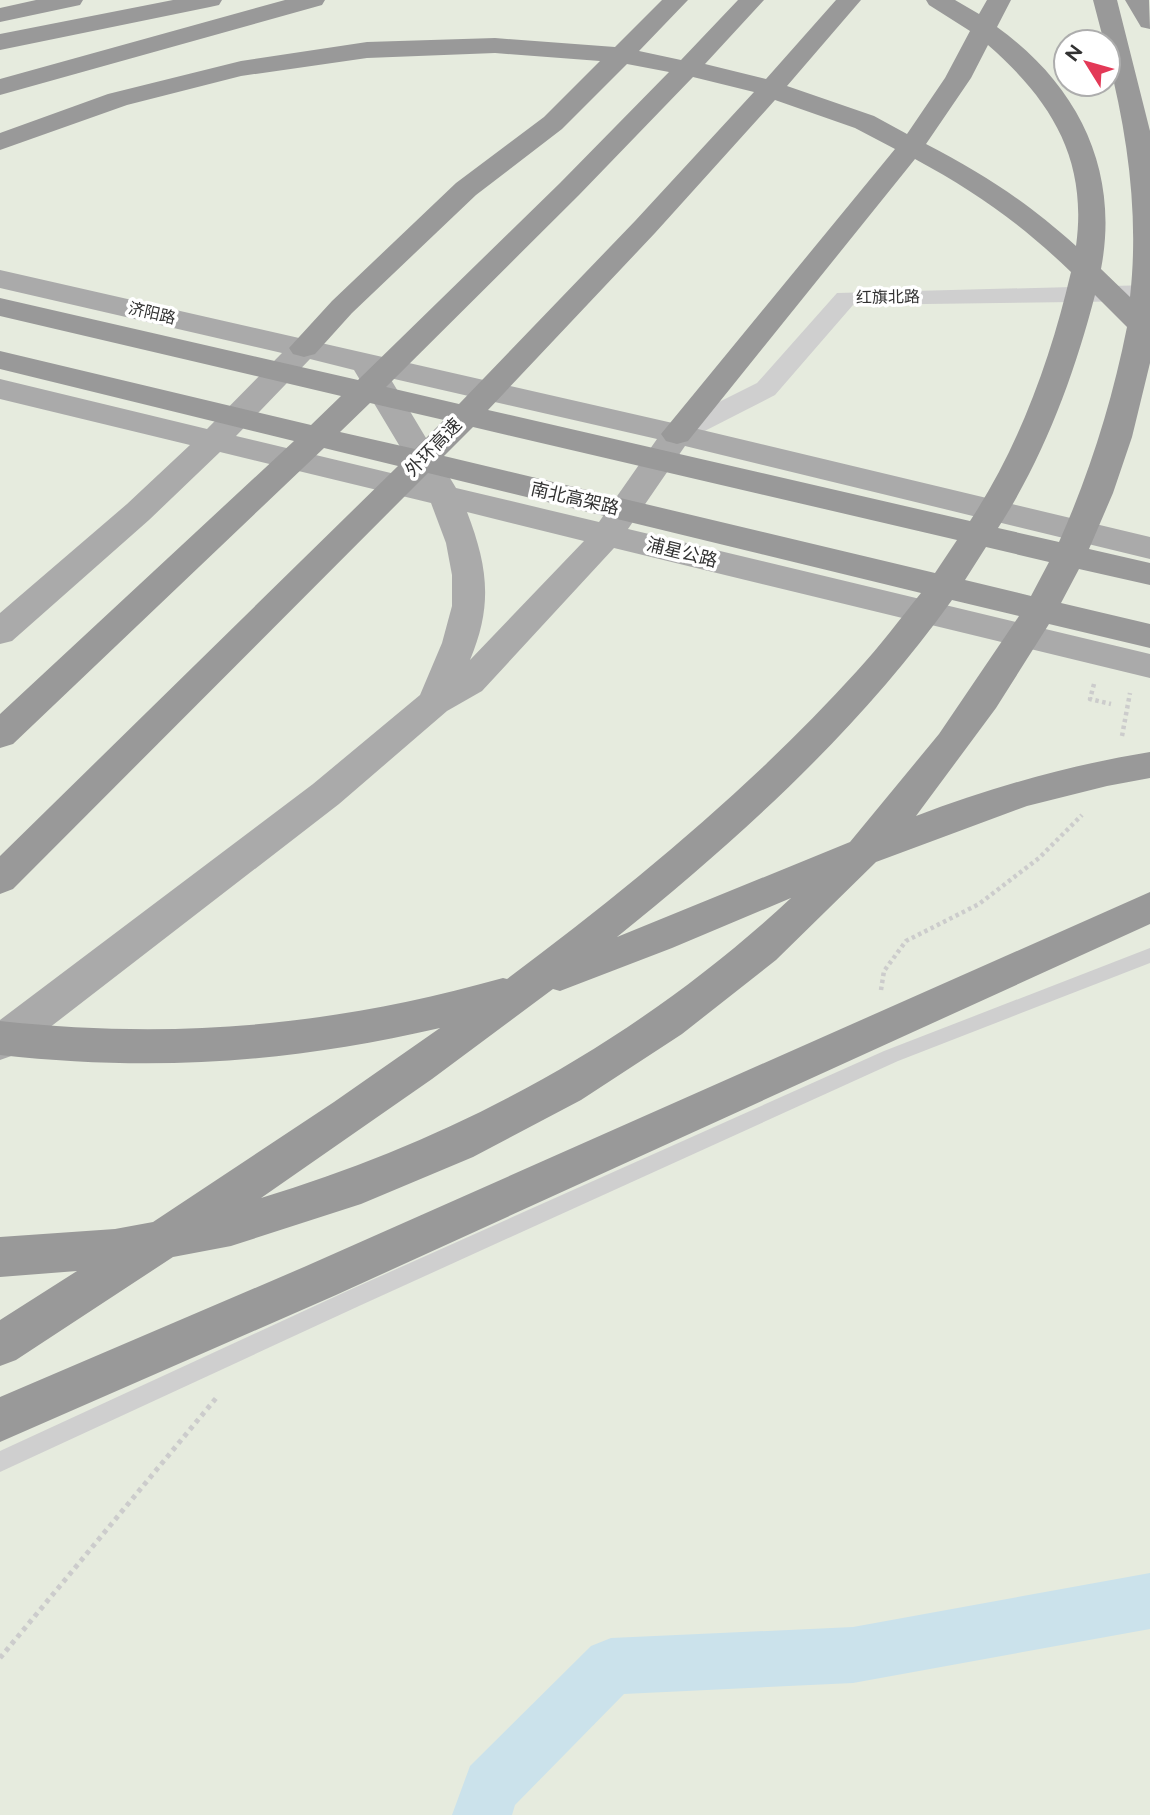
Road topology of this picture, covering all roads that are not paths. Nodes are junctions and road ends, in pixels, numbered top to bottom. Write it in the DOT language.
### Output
graph roads {
  1 [pos="71,0"];
  2 [pos="210,0"];
  3 [pos="313,0"];
  4 [pos="676,0"];
  5 [pos="752,0"];
  6 [pos="849,0"];
  7 [pos="938,0"];
  8 [pos="999,0"];
  9 [pos="1105,0"];
  10 [pos="1137,0"];
  11 [pos="0,15"];
  12 [pos="1150,22"];
  13 [pos="0,42"];
  14 [pos="0,86"];
  15 [pos="0,142"];
  16 [pos="0,279"];
  17 [pos="1150,293"];
  18 [pos="0,307"];
  19 [pos="1150,333"];
  20 [pos="304,348"];
  21 [pos="0,360"];
  22 [pos="365,362"];
  23 [pos="0,389"];
  24 [pos="677,434"];
  25 [pos="213,441"];
  26 [pos="445,496"];
  27 [pos="608,534"];
  28 [pos="1150,548"];
  29 [pos="1150,574"];
  30 [pos="0,632"];
  31 [pos="1150,636"];
  32 [pos="1150,666"];
  33 [pos="435,702"];
  34 [pos="0,735"];
  35 [pos="1150,765"];
  36 [pos="0,879"];
  37 [pos="1150,907"];
  38 [pos="1150,956"];
  39 [pos="0,1040"];
  40 [pos="0,1257"];
  41 [pos="0,1345"];
  42 [pos="0,1420"];
  43 [pos="0,1462"];
  1 -- 11 [label="highway"];
  2 -- 13 [label="highway"];
  3 -- 14 [label="highway"];
  4 -- 20 [label="highway"];
  5 -- 34 [label="highway"];
  6 -- 36 [label="highway, 外环高速"];
  7 -- 41 [label="highway"];
  8 -- 24 [label="highway"];
  9 -- 40 [label="highway"];
  10 -- 12 [label="highway"];
  15 -- 19 [label="highway"];
  16 -- 20 [label="main road, 济阳路"];
  17 -- 24 [label="street, 红旗北路"];
  18 -- 29 [label="highway"];
  20 -- 22 [label="main road"];
  20 -- 25 [label="main road"];
  21 -- 31 [label="highway, 南北高架路"];
  22 -- 24 [label="main road"];
  22 -- 26 [label="main road"];
  23 -- 25 [label="main road"];
  24 -- 27 [label="main road"];
  24 -- 28 [label="main road"];
  25 -- 26 [label="main road, 浦星公路"];
  25 -- 30 [label="main road"];
  26 -- 27 [label="main road, 浦星公路"];
  26 -- 33 [label="main road"];
  27 -- 32 [label="main road, 浦星公路"];
  27 -- 33 [label="main road"];
  33 -- 39 [label="main road"];
  35 -- 39 [label="highway"];
  37 -- 42 [label="highway"];
  38 -- 43 [label="lane"];
}
